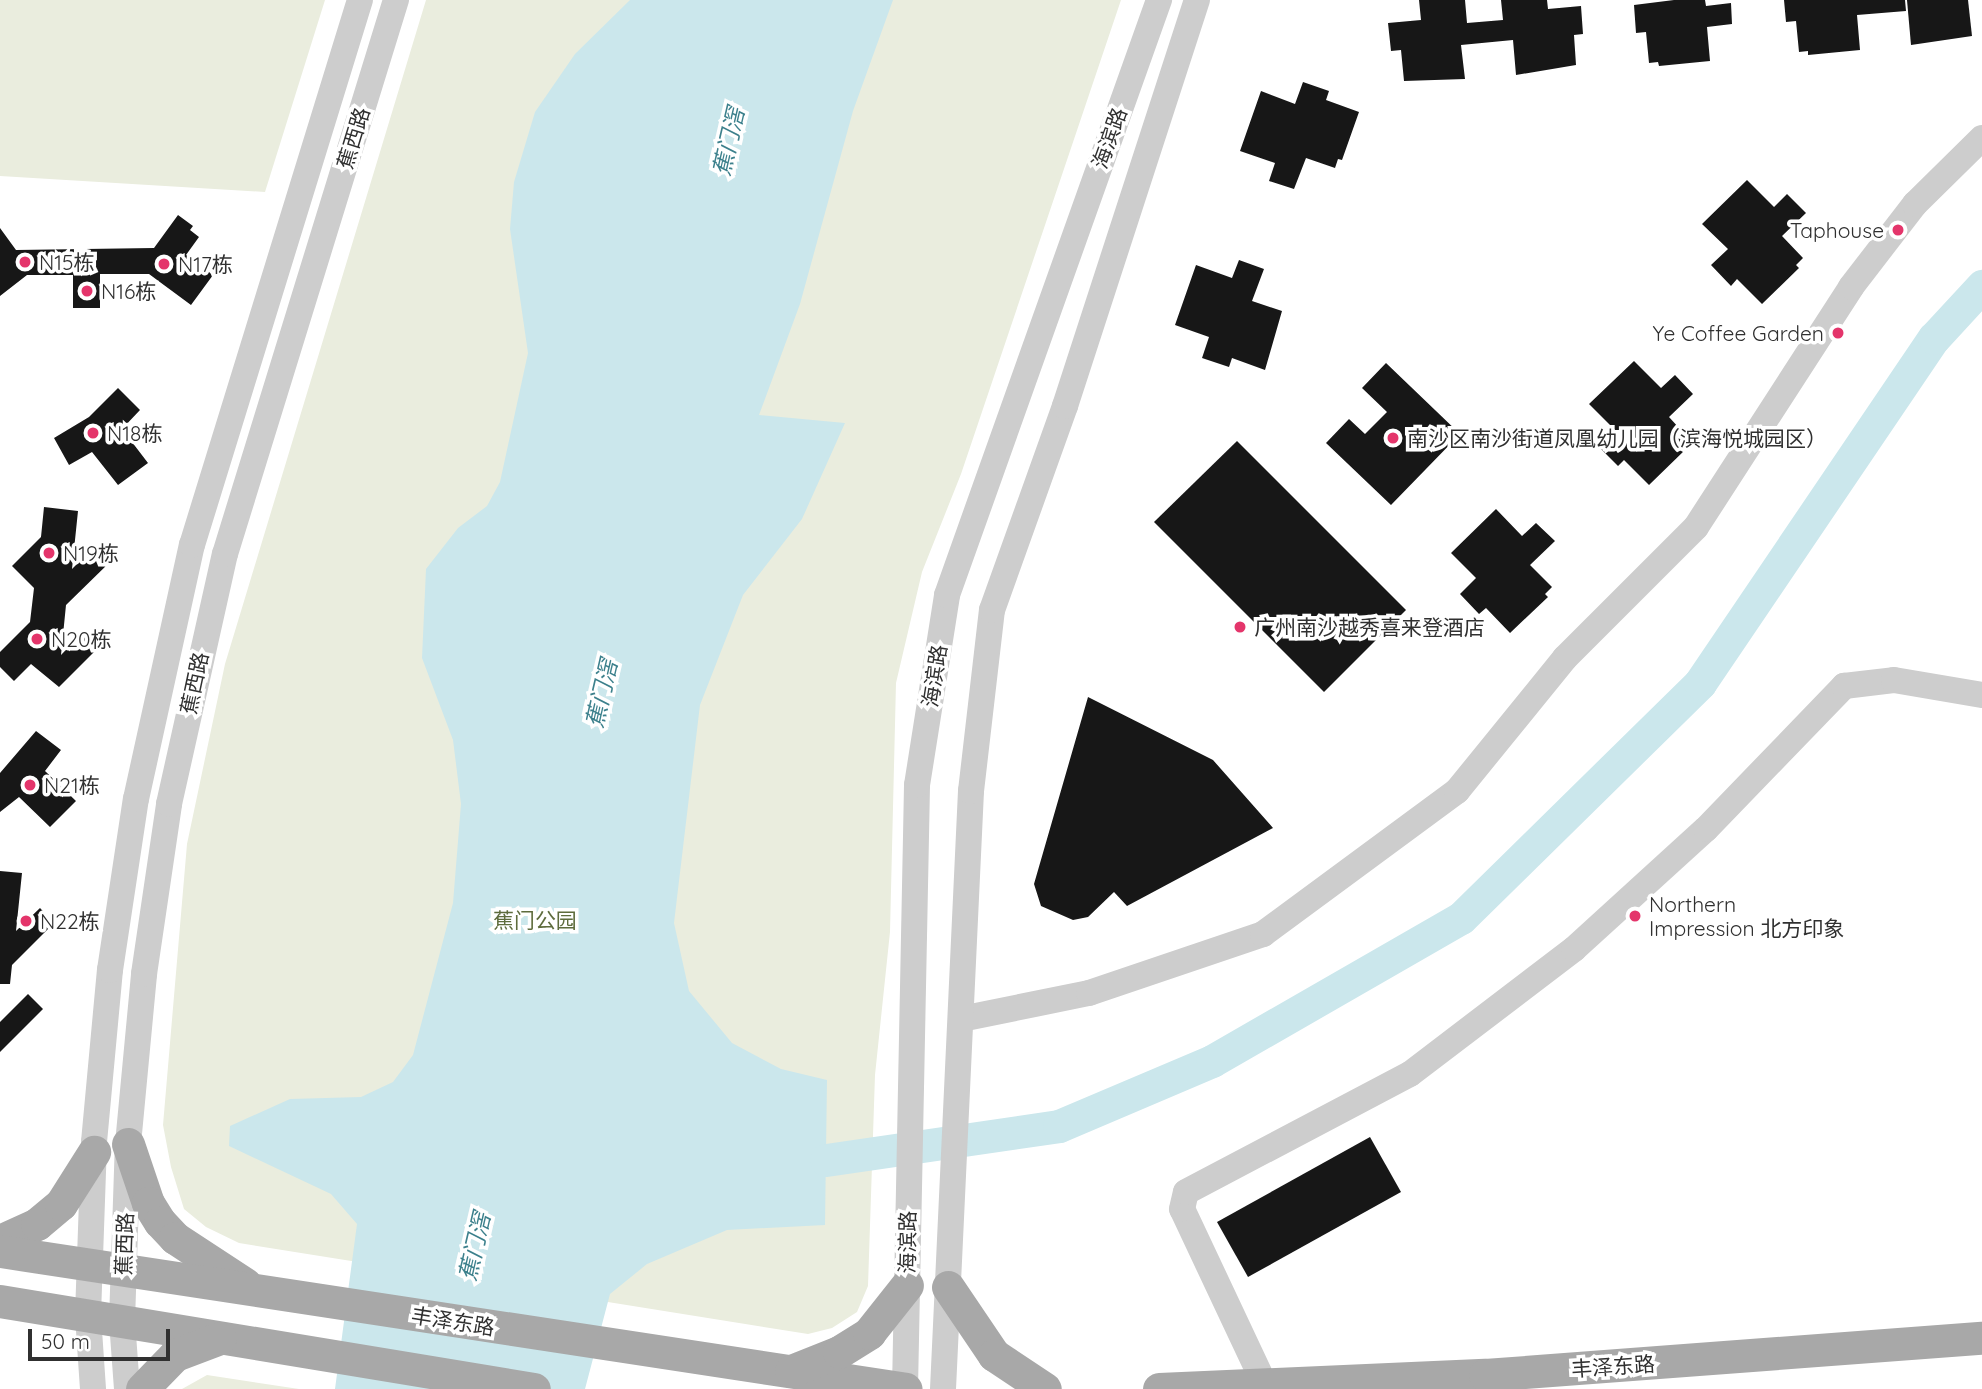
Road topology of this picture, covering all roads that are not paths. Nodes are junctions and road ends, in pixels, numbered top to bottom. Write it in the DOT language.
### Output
graph roads {
  1 [pos="360,0"];
  2 [pos="396,0"];
  3 [pos="1159,0"];
  4 [pos="1197,0"];
  5 [pos="1982,138"];
  6 [pos="1982,695"];
  7 [pos="961,1019"];
  8 [pos="128,1144"];
  9 [pos="94,1152"];
  10 [pos="0,1241"];
  11 [pos="0,1251"];
  12 [pos="89,1265"];
  13 [pos="123,1270"];
  14 [pos="907,1285"];
  15 [pos="948,1287"];
  16 [pos="256,1291"];
  17 [pos="0,1301"];
  18 [pos="88,1315"];
  19 [pos="122,1321"];
  20 [pos="1982,1338"];
  21 [pos="234,1339"];
  22 [pos="791,1371"];
  23 [pos="1264,1383"];
  24 [pos="93,1389"];
  25 [pos="127,1389"];
  26 [pos="142,1389"];
  27 [pos="534,1389"];
  28 [pos="905,1389"];
  29 [pos="943,1389"];
  30 [pos="1045,1389"];
  31 [pos="1159,1389"];
  1 -- 9 [label="street, 蕉西路"];
  2 -- 8 [label="street, 蕉西路"];
  3 -- 14 [label="street, 海滨路"];
  4 -- 7 [label="street, 海滨路"];
  5 -- 7 [label="street"];
  6 -- 23 [label="street"];
  7 -- 15 [label="street, 海滨路"];
  8 -- 13 [label="street, 蕉西路"];
  8 -- 16 [label="main road"];
  9 -- 10 [label="main road"];
  9 -- 12 [label="street, 蕉西路"];
  11 -- 12 [label="main road, 丰泽东路"];
  12 -- 13 [label="main road, 丰泽东路"];
  12 -- 18 [label="street, 蕉西路"];
  13 -- 16 [label="main road, 丰泽东路"];
  13 -- 19 [label="street, 蕉西路"];
  14 -- 22 [label="main road"];
  14 -- 28 [label="street, 海滨路"];
  15 -- 29 [label="street, 海滨路"];
  15 -- 30 [label="main road"];
  16 -- 22 [label="main road, 丰泽东路"];
  17 -- 18 [label="main road"];
  18 -- 19 [label="main road"];
  18 -- 24 [label="street, 蕉西路"];
  19 -- 21 [label="main road"];
  19 -- 25 [label="street, 蕉西路"];
  20 -- 23 [label="main road, 丰泽东路"];
  21 -- 26 [label="main road"];
  21 -- 27 [label="main road"];
  22 -- 28 [label="main road, 丰泽东路"];
  23 -- 31 [label="main road, 丰泽东路"];
}
